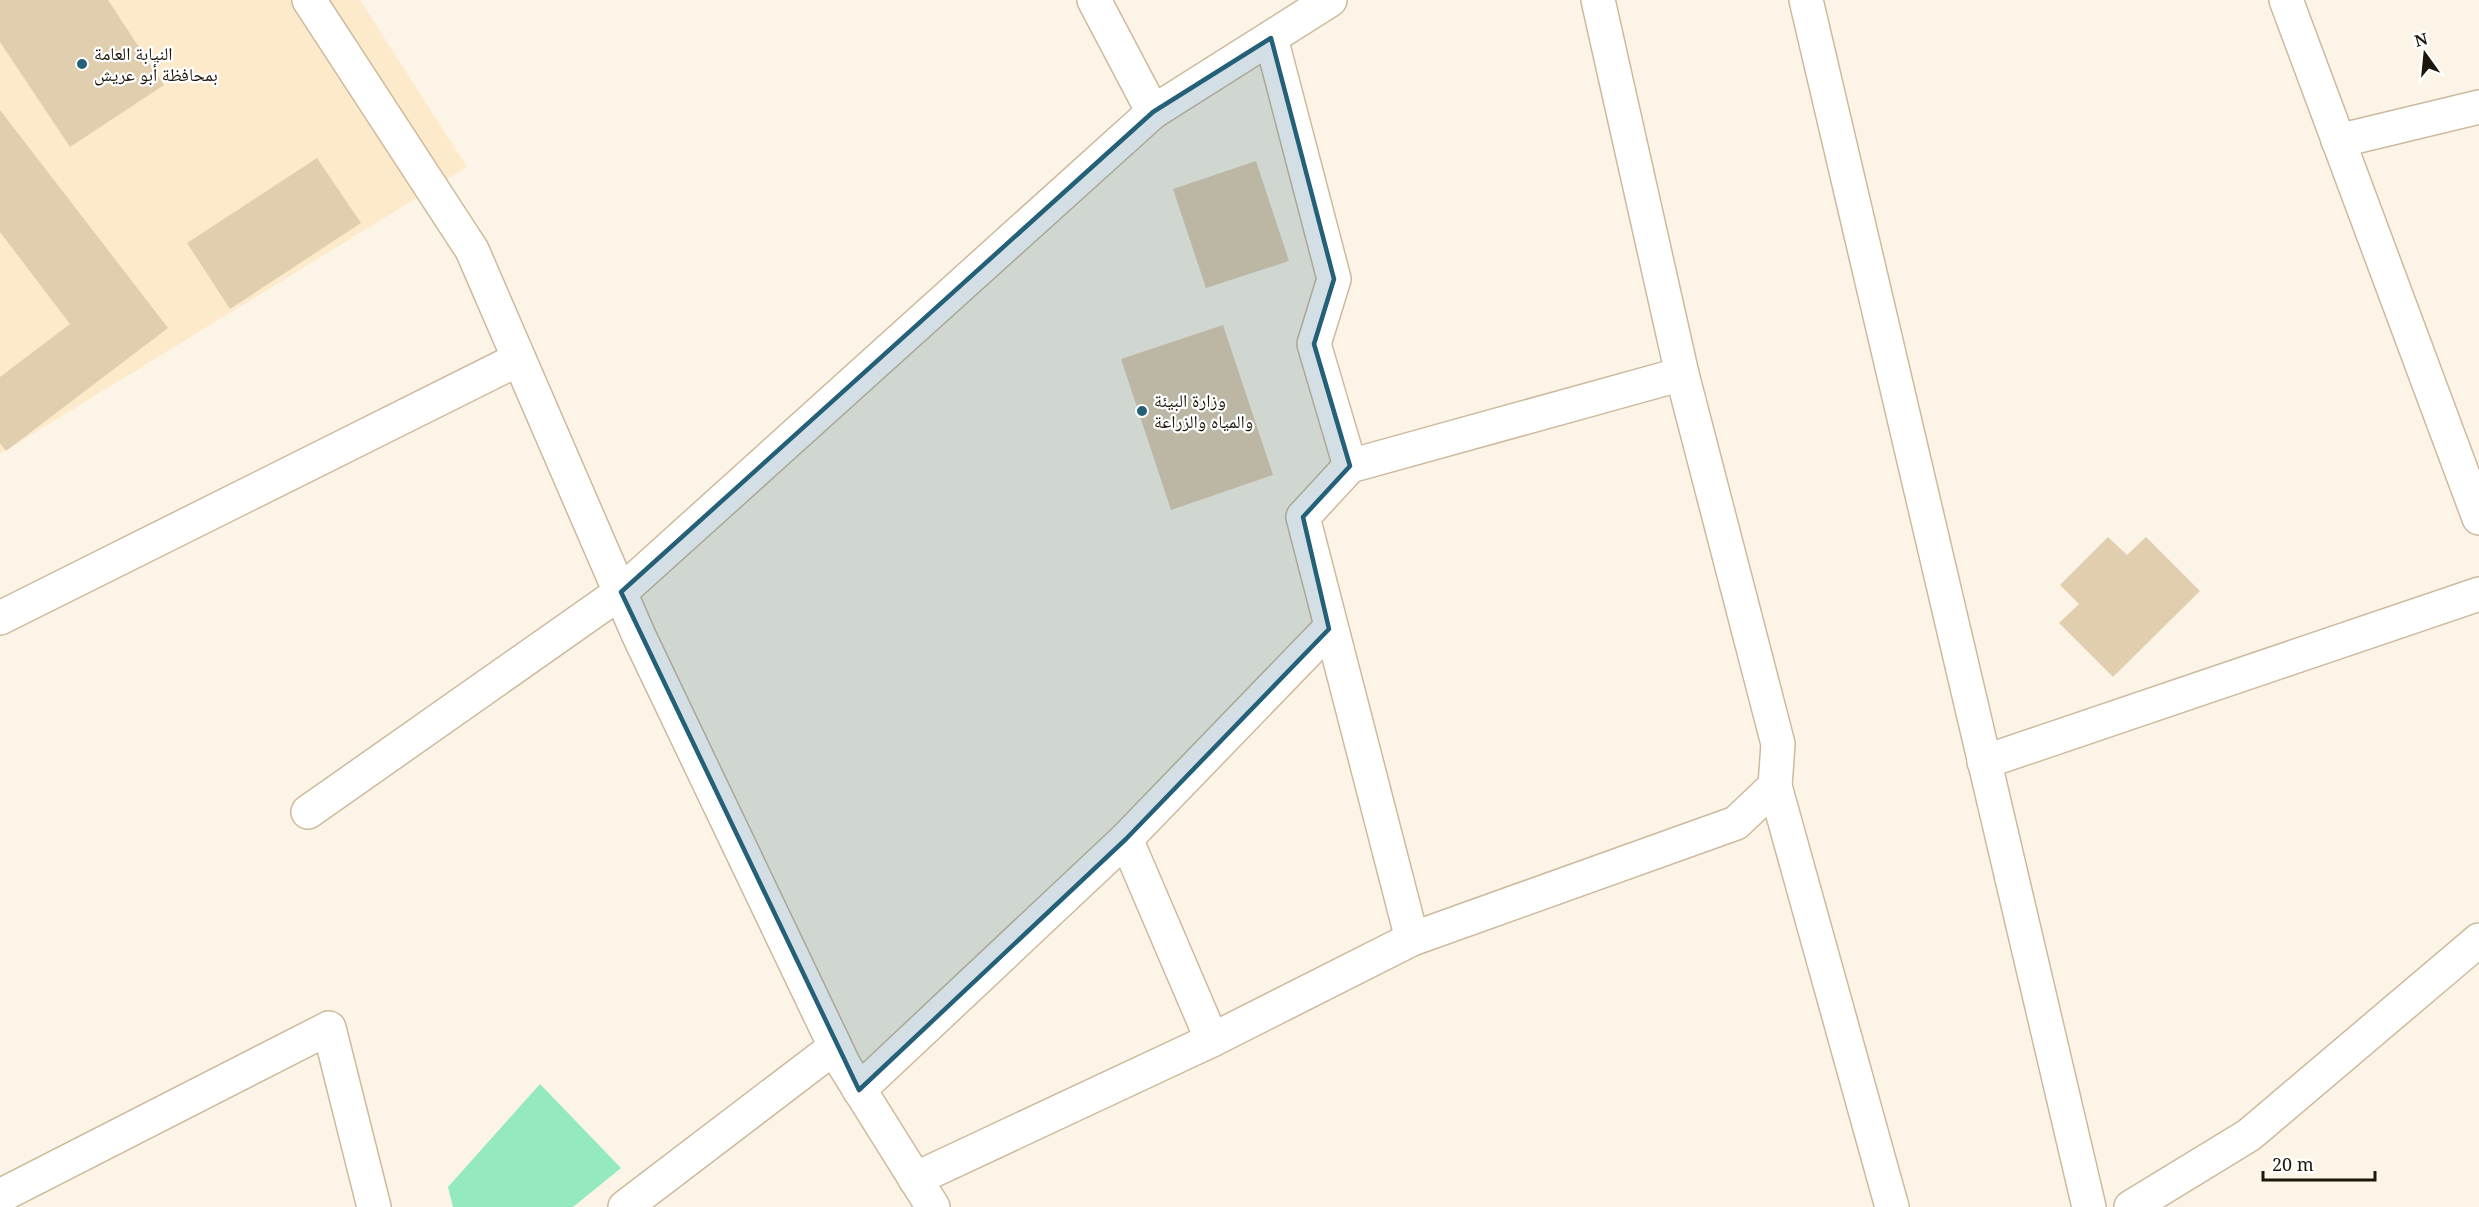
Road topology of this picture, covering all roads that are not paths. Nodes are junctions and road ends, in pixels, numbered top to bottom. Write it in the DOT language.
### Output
graph roads {
  1 [pos="309,0"];
  2 [pos="1094,0"];
  3 [pos="1330,0"];
  4 [pos="1598,0"];
  5 [pos="1806,0"];
  6 [pos="2286,0"];
  7 [pos="1271,38"];
  8 [pos="2479,107"];
  9 [pos="1152,112"];
  10 [pos="2338,141"];
  11 [pos="519,359"];
  12 [pos="1682,374"];
  13 [pos="1350,466"];
  14 [pos="2470,470"];
  15 [pos="2479,518"];
  16 [pos="621,592"];
  17 [pos="2479,594"];
  18 [pos="0,618"];
  19 [pos="1329,629"];
  20 [pos="1984,762"];
  21 [pos="1775,786"];
  22 [pos="308,812"];
  23 [pos="1126,838"];
  24 [pos="1412,939"];
  25 [pos="2479,940"];
  26 [pos="1212,1040"];
  27 [pos="835,1047"];
  28 [pos="859,1090"];
  29 [pos="915,1179"];
  30 [pos="0,1196"];
  31 [pos="374,1207"];
  32 [pos="625,1207"];
  33 [pos="933,1207"];
  34 [pos="1892,1207"];
  35 [pos="2089,1207"];
  36 [pos="2131,1207"];
  1 -- 11 [label="street"];
  2 -- 9 [label="street"];
  3 -- 7 [label="street"];
  4 -- 12 [label="street"];
  5 -- 20 [label="street"];
  6 -- 10 [label="street"];
  7 -- 9 [label="street"];
  7 -- 13 [label="street"];
  8 -- 10 [label="street"];
  9 -- 16 [label="street"];
  10 -- 14 [label="street"];
  11 -- 16 [label="street"];
  11 -- 18 [label="street"];
  12 -- 13 [label="street"];
  12 -- 21 [label="street"];
  13 -- 19 [label="street"];
  14 -- 15 [label="street"];
  16 -- 22 [label="street"];
  16 -- 27 [label="street"];
  17 -- 20 [label="street"];
  19 -- 23 [label="street"];
  19 -- 24 [label="street"];
  20 -- 35 [label="street"];
  21 -- 24 [label="street"];
  21 -- 34 [label="street"];
  23 -- 26 [label="street"];
  23 -- 28 [label="street"];
  24 -- 26 [label="street"];
  25 -- 36 [label="street"];
  26 -- 29 [label="street"];
  27 -- 28 [label="street"];
  27 -- 32 [label="street"];
  28 -- 29 [label="street"];
  29 -- 33 [label="street"];
  30 -- 31 [label="street"];
}
